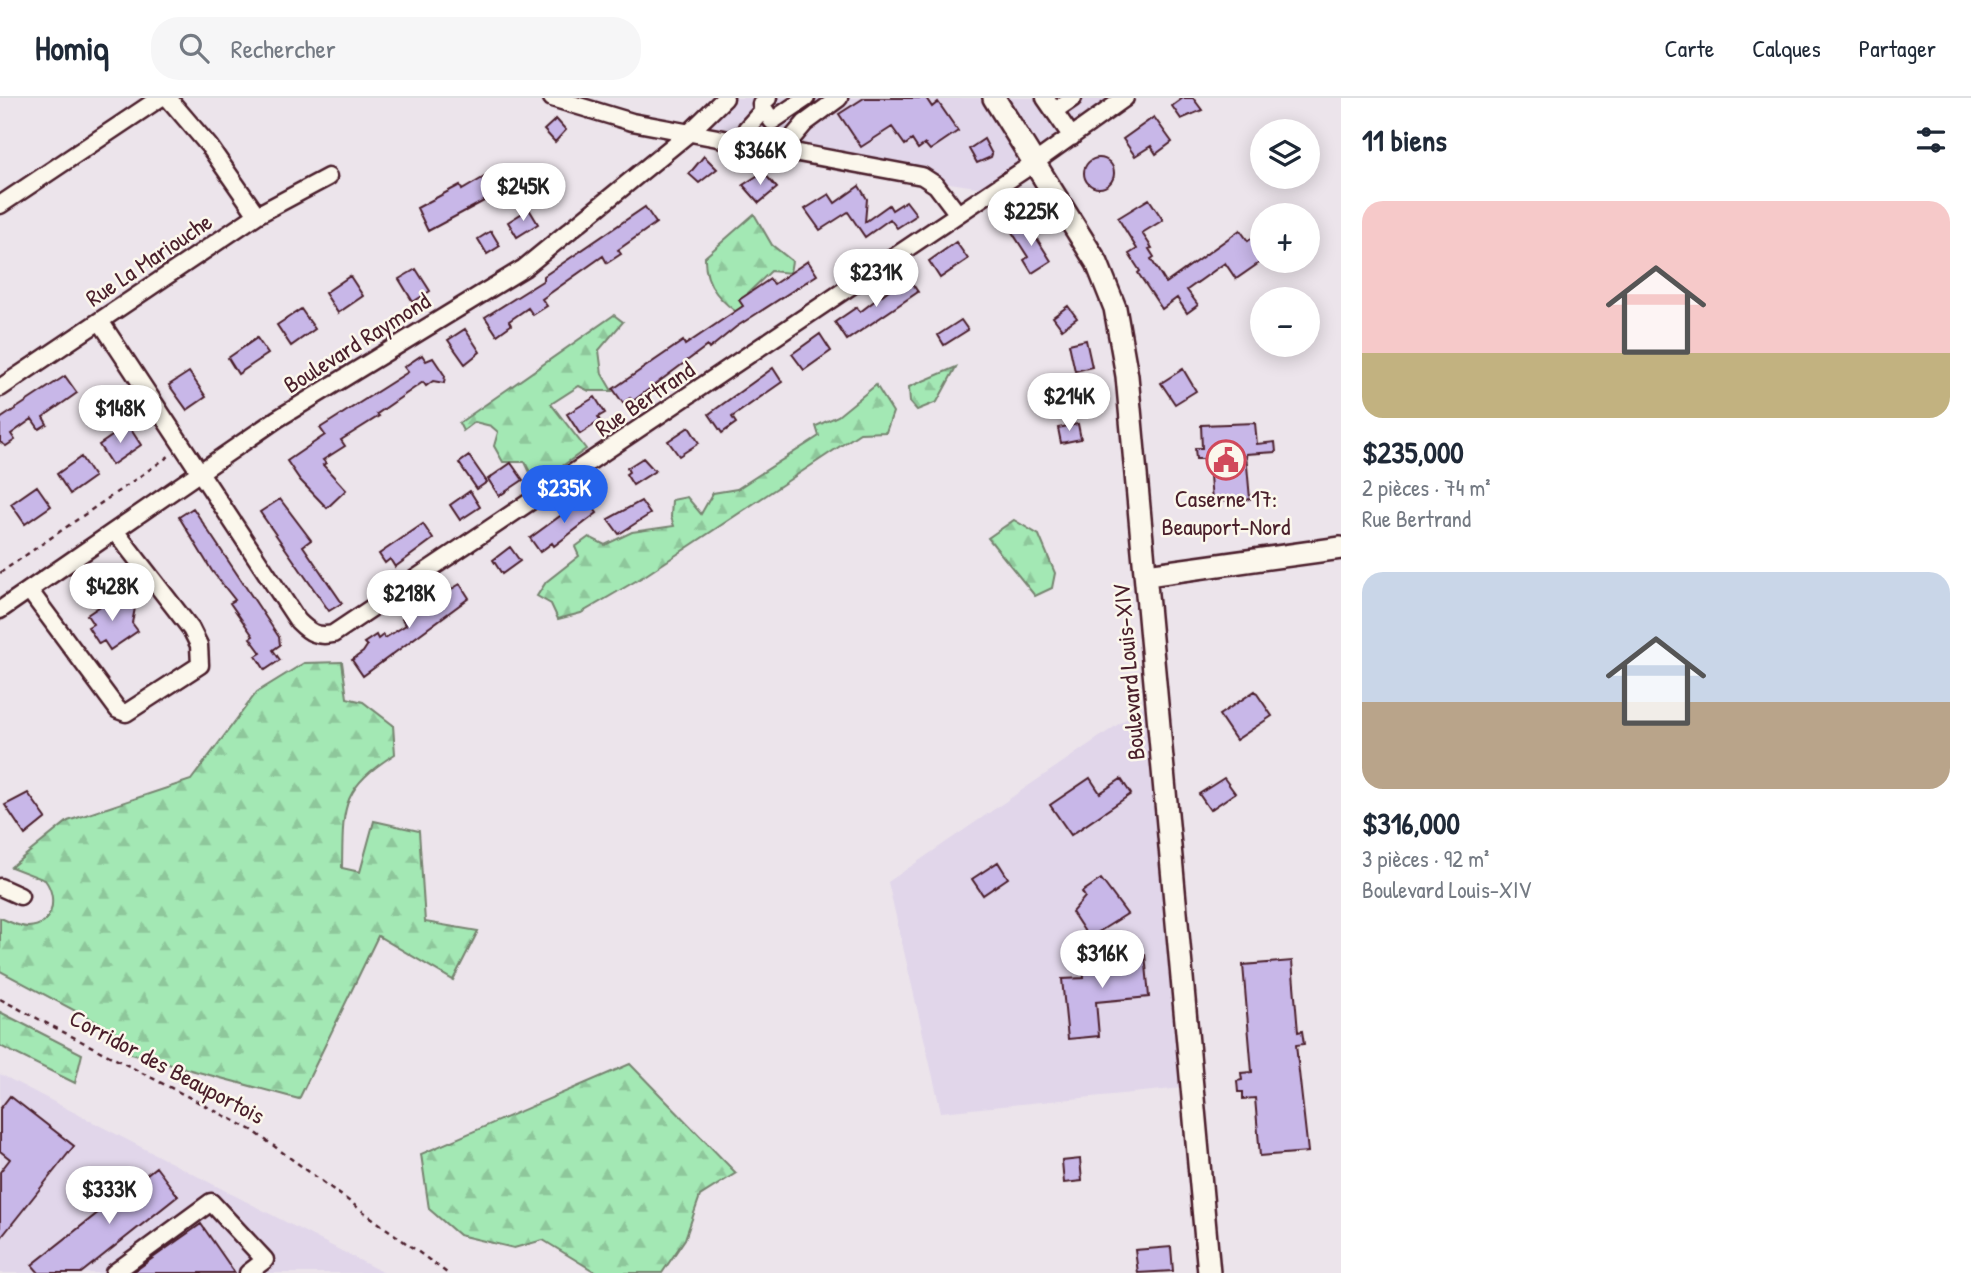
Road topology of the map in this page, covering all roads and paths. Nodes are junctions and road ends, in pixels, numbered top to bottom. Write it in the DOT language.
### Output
graph roads {
  1 [pos="160,98"];
  2 [pos="168,98"];
  3 [pos="725,98"];
  4 [pos="806,98"];
  5 [pos="839,98"];
  6 [pos="994,98"];
  7 [pos="1073,98"];
  8 [pos="1125,98"];
  9 [pos="557,99"];
  10 [pos="766,104"];
  11 [pos="1050,105"];
  12 [pos="689,133"];
  13 [pos="1072,136"];
  14 [pos="741,142"];
  15 [pos="782,150"];
  16 [pos="1034,163"];
  17 [pos="328,177"];
  18 [pos="0,205"];
  19 [pos="958,214"];
  20 [pos="257,215"];
  21 [pos="100,321"];
  22 [pos="0,388"];
  23 [pos="183,447"];
  24 [pos="201,473"];
  25 [pos="115,531"];
  26 [pos="1341,548"];
  27 [pos="0,573"];
  28 [pos="1147,575"];
  29 [pos="29,590"];
  30 [pos="0,610"];
  31 [pos="0,887"];
  32 [pos="20,896"];
  33 [pos="0,999"];
  34 [pos="114,1273"];
  35 [pos="248,1273"];
  36 [pos="447,1273"];
  37 [pos="1209,1273"];
  1 -- 18 [label="street"];
  2 -- 20 [label="street"];
  3 -- 12 [label="street, Boulevard Raymond"];
  4 -- 10 [label="street"];
  5 -- 15 [label="street"];
  6 -- 16 [label="main road, Boulevard Louis-XIV"];
  7 -- 11 [label="street"];
  8 -- 13 [label="street, Rue Bertrand"];
  9 -- 12 [label="street"];
  10 -- 14 [label="street"];
  11 -- 13 [label="street"];
  12 -- 14 [label="street"];
  12 -- 24 [label="street, Boulevard Raymond"];
  13 -- 16 [label="street, Rue Bertrand"];
  14 -- 15 [label="street"];
  15 -- 19 [label="street"];
  16 -- 19 [label="street, Rue Bertrand"];
  16 -- 28 [label="main road, Boulevard Louis-XIV"];
  17 -- 20 [label="street, Rue La Mariouche"];
  19 -- 24 [label="street, Rue Bertrand"];
  20 -- 21 [label="street, Rue La Mariouche"];
  21 -- 22 [label="street, Rue La Mariouche"];
  21 -- 23 [label="street, Rue Bertrand"];
  23 -- 24 [label="street, Rue Bertrand"];
  23 -- 27 [label="path"];
  24 -- 25 [label="street, Boulevard Raymond"];
  25 -- 29 [label="street, Boulevard Raymond"];
  25 -- 29 [label="street"];
  26 -- 28 [label="main road"];
  28 -- 37 [label="main road, Boulevard Louis-XIV"];
  29 -- 30 [label="street, Boulevard Raymond"];
  31 -- 32 [label="street"];
  33 -- 36 [label="path, Corridor des Beauportois"];
  34 -- 35 [label="street"];
}
